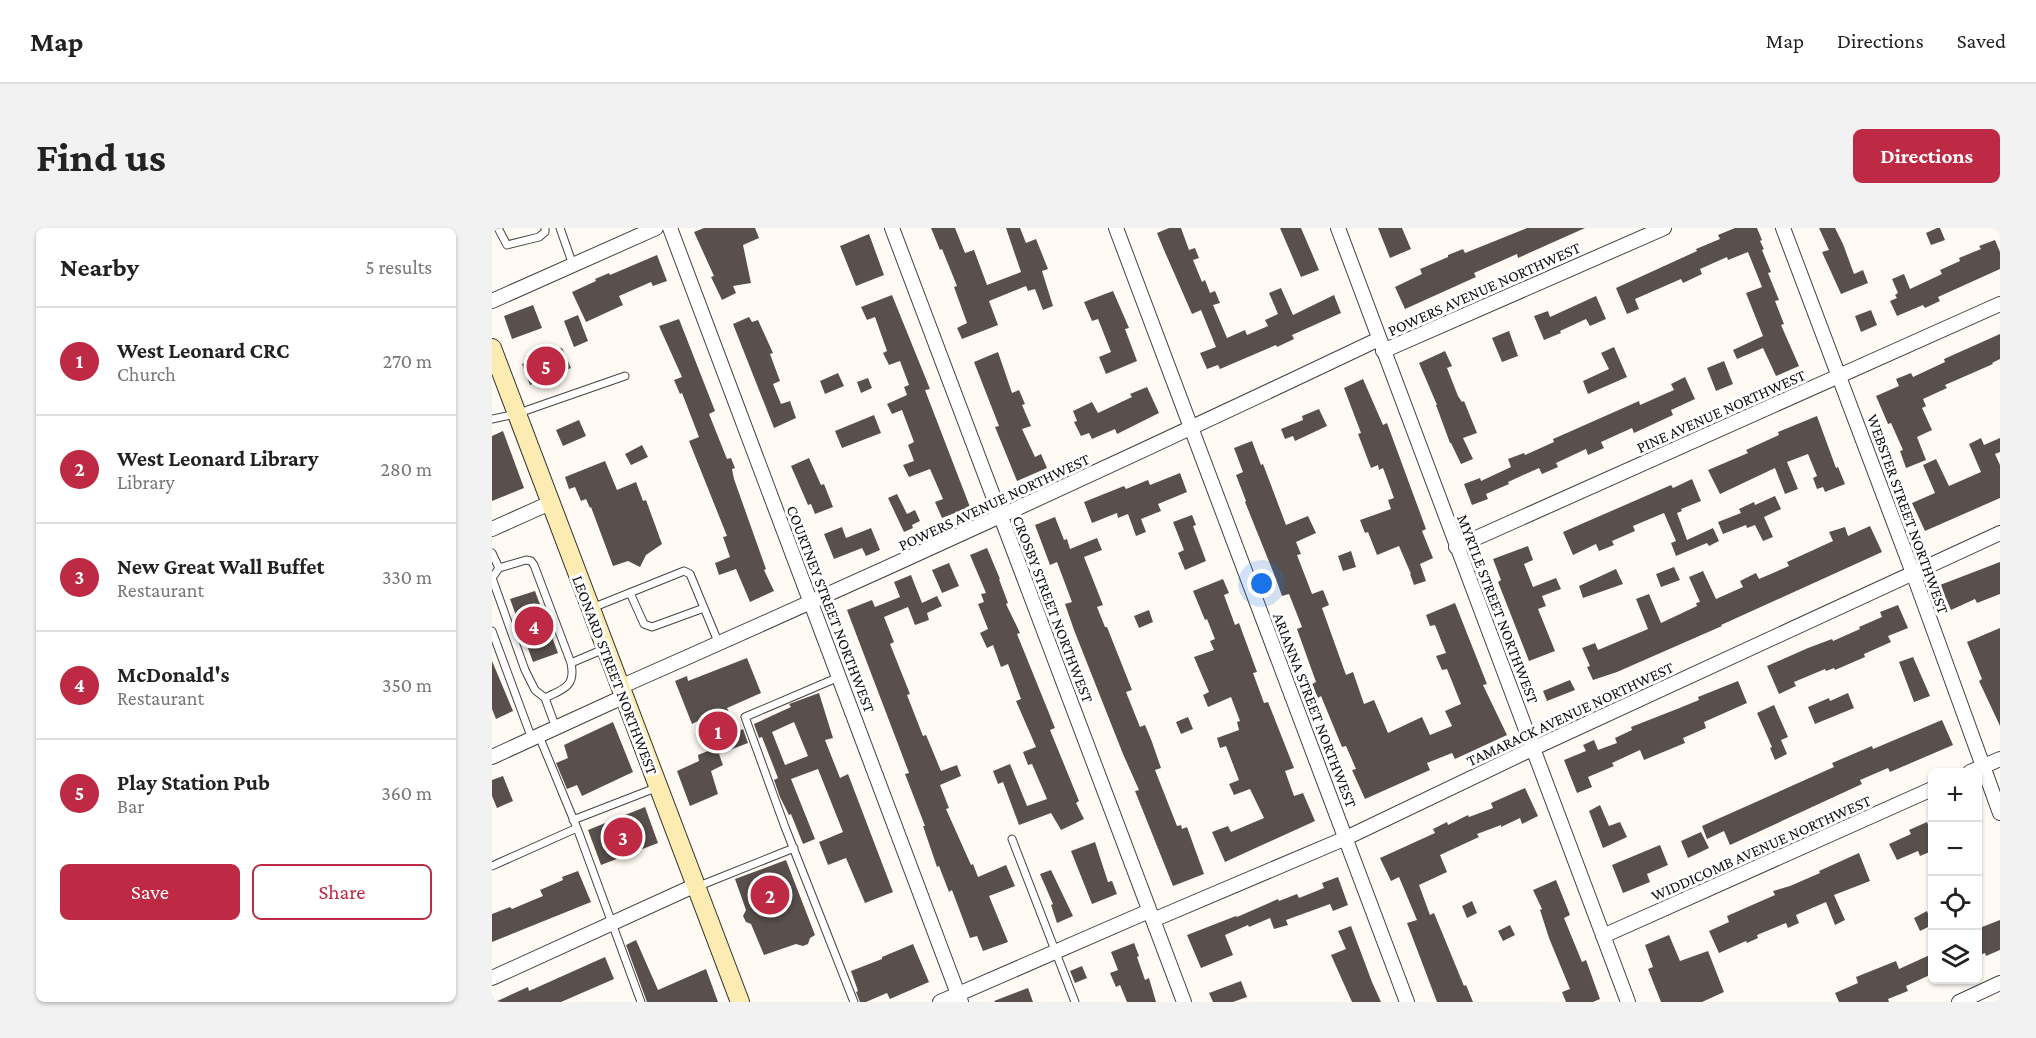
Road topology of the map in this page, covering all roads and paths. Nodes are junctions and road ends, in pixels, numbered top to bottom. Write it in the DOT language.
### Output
graph roads {
  1 [pos="498,228"];
  2 [pos="545,228"];
  3 [pos="560,228"];
  4 [pos="656,228"];
  5 [pos="670,228"];
  6 [pos="892,228"];
  7 [pos="1116,228"];
  8 [pos="1338,228"];
  9 [pos="1664,228"];
  10 [pos="1783,228"];
  11 [pos="573,265"];
  12 [pos="492,301"];
  13 [pos="2000,304"];
  14 [pos="1381,345"];
  15 [pos="492,348"];
  16 [pos="626,376"];
  17 [pos="1839,376"];
  18 [pos="516,414"];
  19 [pos="492,419"];
  20 [pos="1191,429"];
  21 [pos="550,503"];
  22 [pos="1000,517"];
  23 [pos="492,529"];
  24 [pos="2000,533"];
  25 [pos="1456,547"];
  26 [pos="492,553"];
  27 [pos="499,568"];
  28 [pos="1913,573"];
  29 [pos="630,593"];
  30 [pos="811,603"];
  31 [pos="704,608"];
  32 [pos="590,609"];
  33 [pos="492,632"];
  34 [pos="494,640"];
  35 [pos="719,644"];
  36 [pos="605,649"];
  37 [pos="571,663"];
  38 [pos="839,677"];
  39 [pos="622,692"];
  40 [pos="545,698"];
  41 [pos="556,728"];
  42 [pos="536,737"];
  43 [pos="1534,748"];
  44 [pos="492,757"];
  45 [pos="2000,759"];
  46 [pos="1975,768"];
  47 [pos="1980,768"];
  48 [pos="1982,781"];
  49 [pos="658,787"];
  50 [pos="1928,791"];
  51 [pos="2000,813"];
  52 [pos="573,820"];
  53 [pos="577,828"];
  54 [pos="1346,838"];
  55 [pos="1012,839"];
  56 [pos="794,848"];
  57 [pos="492,866"];
  58 [pos="697,886"];
  59 [pos="1151,915"];
  60 [pos="612,923"];
  61 [pos="1603,936"];
  62 [pos="1055,952"];
  63 [pos="492,978"];
  64 [pos="2000,983"];
  65 [pos="959,998"];
  66 [pos="640,1002"];
  67 [pos="740,1002"];
  68 [pos="854,1002"];
  69 [pos="940,1002"];
  70 [pos="1075,1002"];
  71 [pos="1184,1002"];
  72 [pos="1407,1002"];
  73 [pos="1628,1002"];
  74 [pos="1959,1002"];
  1 -- 2 [label="lane"];
  3 -- 11 [label="lane"];
  4 -- 11 [label="street"];
  5 -- 30 [label="street, COURTNEY STREET NORTHWEST"];
  6 -- 22 [label="street, CROSBY STREET NORTHWEST"];
  7 -- 20 [label="street, ARIANNA STREET NORTHWEST"];
  8 -- 14 [label="street, MYRTLE STREET NORTHWEST"];
  9 -- 14 [label="street, POWERS AVENUE NORTHWEST"];
  10 -- 17 [label="street, WEBSTER STREET NORTHWEST"];
  11 -- 12 [label="street"];
  13 -- 17 [label="street, PINE AVENUE NORTHWEST"];
  14 -- 20 [label="street, POWERS AVENUE NORTHWEST"];
  14 -- 25 [label="street, MYRTLE STREET NORTHWEST"];
  15 -- 18 [label="main road, LEONARD STREET NORTHWEST"];
  16 -- 18 [label="lane"];
  17 -- 25 [label="street, PINE AVENUE NORTHWEST"];
  17 -- 28 [label="street, WEBSTER STREET NORTHWEST"];
  18 -- 19 [label="lane"];
  18 -- 21 [label="main road, LEONARD STREET NORTHWEST"];
  20 -- 22 [label="street, POWERS AVENUE NORTHWEST"];
  20 -- 54 [label="street, ARIANNA STREET NORTHWEST"];
  21 -- 23 [label="street"];
  21 -- 32 [label="main road, LEONARD STREET NORTHWEST"];
  22 -- 30 [label="street, POWERS AVENUE NORTHWEST"];
  22 -- 59 [label="street, CROSBY STREET NORTHWEST"];
  24 -- 28 [label="street, TAMARACK AVENUE NORTHWEST"];
  25 -- 43 [label="street, MYRTLE STREET NORTHWEST"];
  26 -- 27 [label="lane"];
  27 -- 37 [label="lane"];
  27 -- 40 [label="lane"];
  28 -- 43 [label="street, TAMARACK AVENUE NORTHWEST"];
  28 -- 46 [label="street, WEBSTER STREET NORTHWEST"];
  29 -- 31 [label="lane"];
  29 -- 31 [label="lane"];
  29 -- 32 [label="lane"];
  30 -- 35 [label="street, POWERS AVENUE NORTHWEST"];
  30 -- 38 [label="street, COURTNEY STREET NORTHWEST"];
  31 -- 35 [label="lane"];
  32 -- 36 [label="main road, LEONARD STREET NORTHWEST"];
  33 -- 34 [label="lane"];
  34 -- 42 [label="lane"];
  35 -- 39 [label="street, POWERS AVENUE NORTHWEST"];
  36 -- 37 [label="lane"];
  36 -- 39 [label="main road, LEONARD STREET NORTHWEST"];
  37 -- 40 [label="lane"];
  38 -- 56 [label="lane"];
  38 -- 65 [label="street, COURTNEY STREET NORTHWEST"];
  39 -- 41 [label="street, POWERS AVENUE NORTHWEST"];
  39 -- 49 [label="main road, LEONARD STREET NORTHWEST"];
  40 -- 41 [label="lane"];
  41 -- 42 [label="street, POWERS AVENUE NORTHWEST"];
  42 -- 44 [label="street, POWERS AVENUE NORTHWEST"];
  42 -- 52 [label="lane"];
  43 -- 54 [label="street, TAMARACK AVENUE NORTHWEST"];
  43 -- 61 [label="street, MYRTLE STREET NORTHWEST"];
  45 -- 47 [label="street"];
  48 -- 51 [label="street, WEBSTER STREET NORTHWEST"];
  49 -- 52 [label="lane"];
  49 -- 58 [label="main road, LEONARD STREET NORTHWEST"];
  50 -- 61 [label="street, WIDDICOMB AVENUE NORTHWEST"];
  52 -- 53 [label="lane"];
  53 -- 57 [label="lane"];
  53 -- 60 [label="lane"];
  54 -- 59 [label="street, TAMARACK AVENUE NORTHWEST"];
  54 -- 72 [label="street, ARIANNA STREET NORTHWEST"];
  55 -- 62 [label="lane"];
  56 -- 58 [label="lane"];
  56 -- 68 [label="lane"];
  58 -- 60 [label="street"];
  58 -- 67 [label="main road, LEONARD STREET NORTHWEST"];
  59 -- 62 [label="street, TAMARACK AVENUE NORTHWEST"];
  59 -- 71 [label="street, CROSBY STREET NORTHWEST"];
  60 -- 63 [label="street"];
  60 -- 66 [label="lane"];
  61 -- 73 [label="street, MYRTLE STREET NORTHWEST"];
  62 -- 65 [label="street, TAMARACK AVENUE NORTHWEST"];
  62 -- 70 [label="lane"];
  64 -- 74 [label="street"];
  65 -- 69 [label="street, TAMARACK AVENUE NORTHWEST"];
}
